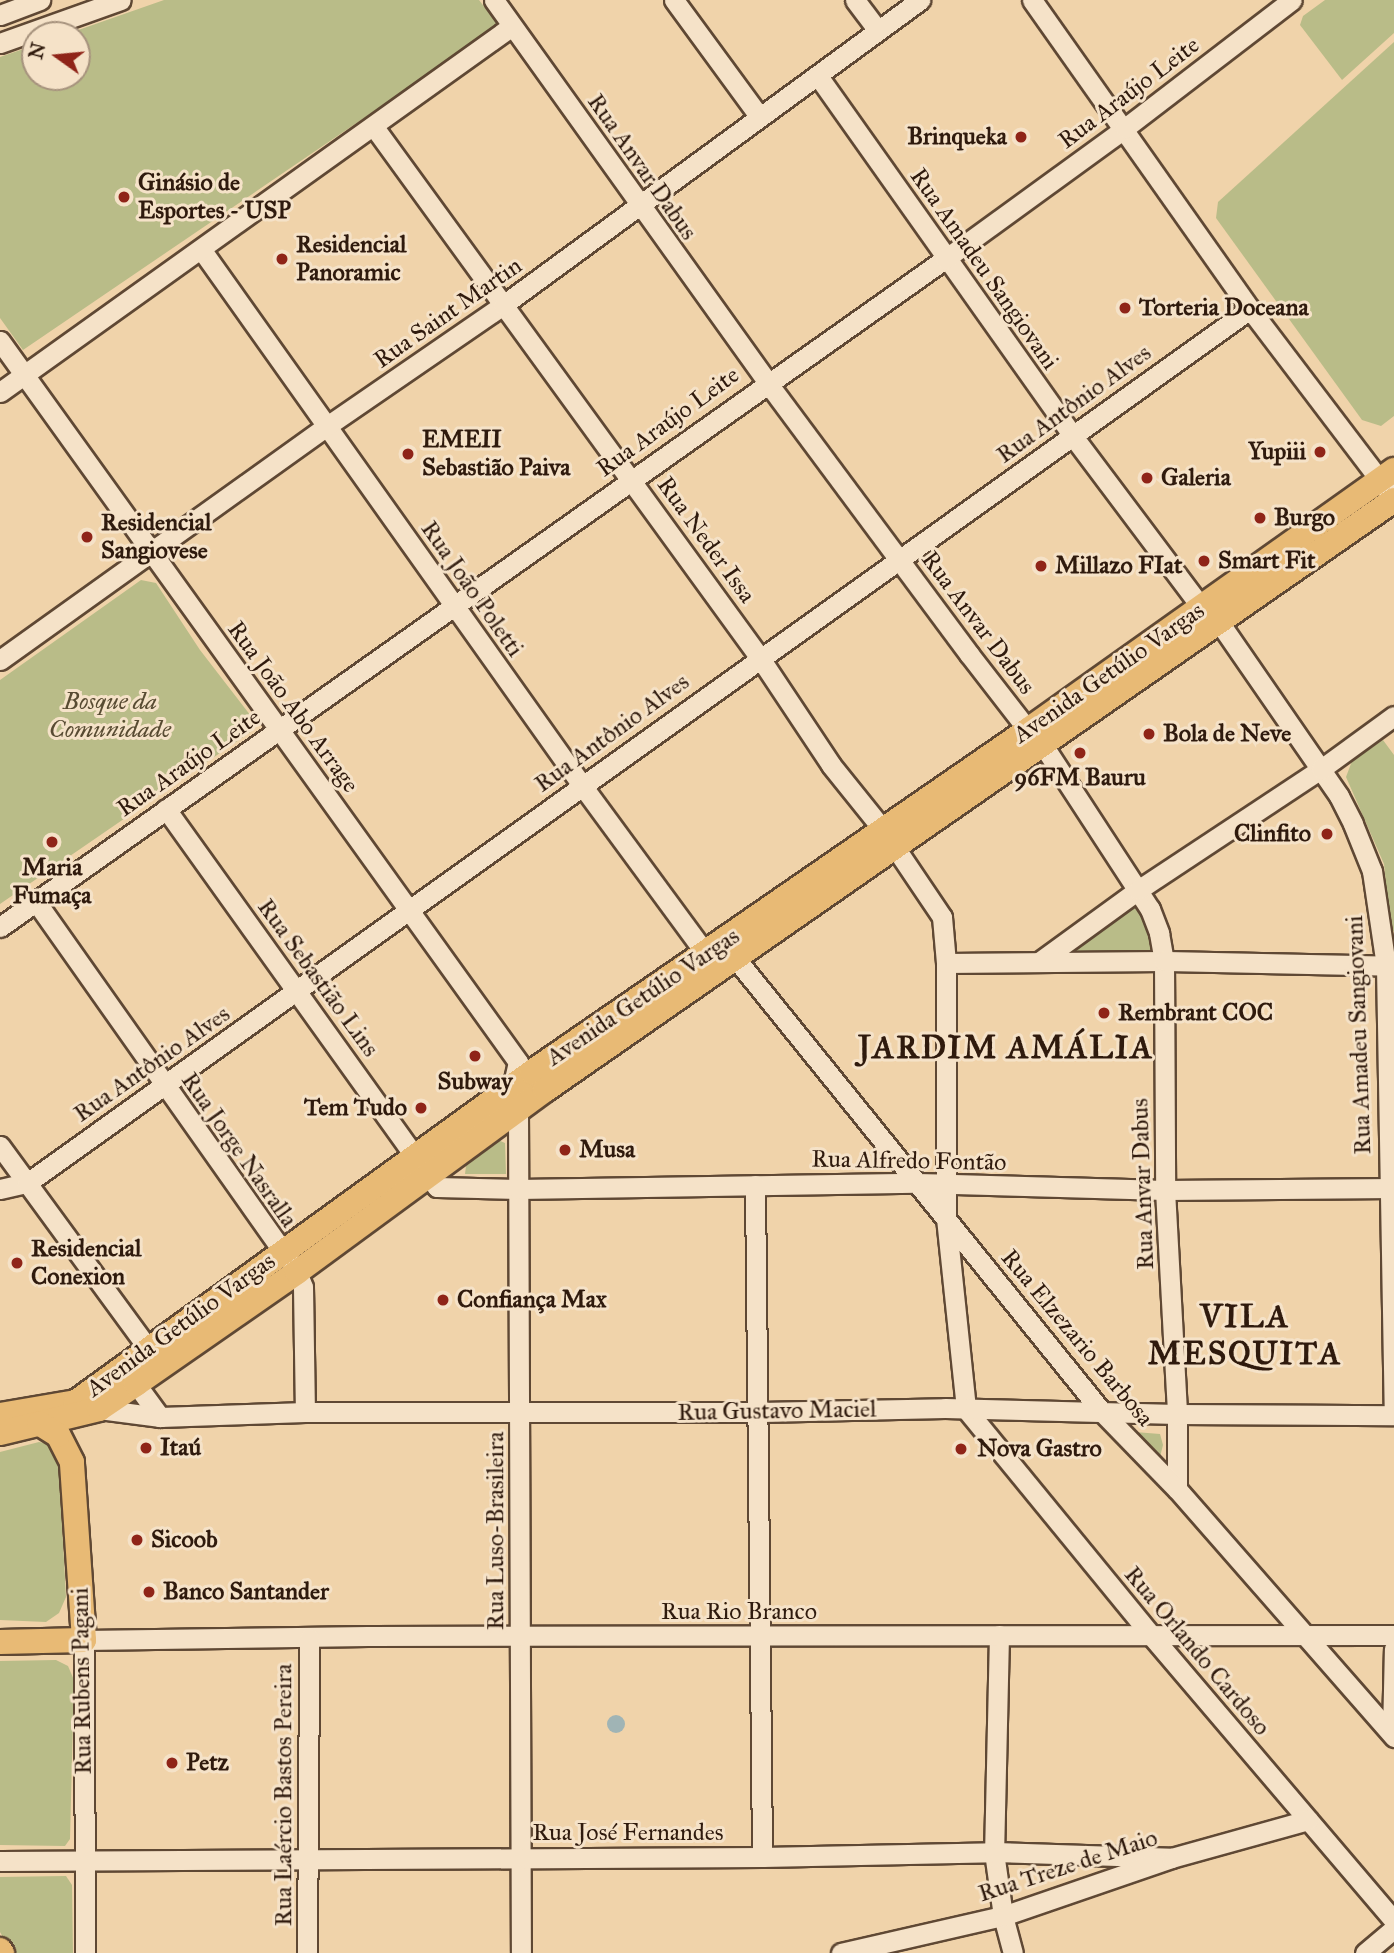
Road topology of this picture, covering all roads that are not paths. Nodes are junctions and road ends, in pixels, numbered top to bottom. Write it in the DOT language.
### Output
graph roads {
  1 [pos="40,0"];
  2 [pos="121,0"];
  3 [pos="494,0"];
  4 [pos="674,0"];
  5 [pos="855,0"];
  6 [pos="920,0"];
  7 [pos="1032,0"];
  8 [pos="1292,0"];
  9 [pos="0,15"];
  10 [pos="512,26"];
  11 [pos="878,30"];
  12 [pos="0,43"];
  13 [pos="818,76"];
  14 [pos="759,116"];
  15 [pos="374,127"];
  16 [pos="1125,128"];
  17 [pos="640,206"];
  18 [pos="201,249"];
  19 [pos="945,259"];
  20 [pos="503,305"];
  21 [pos="1250,309"];
  22 [pos="0,341"];
  23 [pos="24,374"];
  24 [pos="767,382"];
  25 [pos="0,392"];
  26 [pos="327,426"];
  27 [pos="1072,435"];
  28 [pos="631,479"];
  29 [pos="1390,487"];
  30 [pos="152,554"];
  31 [pos="899,559"];
  32 [pos="455,607"];
  33 [pos="1211,615"];
  34 [pos="760,658"];
  35 [pos="0,660"];
  36 [pos="1394,716"];
  37 [pos="279,730"];
  38 [pos="1035,738"];
  39 [pos="1321,769"];
  40 [pos="581,784"];
  41 [pos="166,809"];
  42 [pos="890,839"];
  43 [pos="1138,890"];
  44 [pos="37,903"];
  45 [pos="410,911"];
  46 [pos="0,926"];
  47 [pos="706,954"];
  48 [pos="736,959"];
  49 [pos="1164,961"];
  50 [pos="1039,962"];
  51 [pos="946,963"];
  52 [pos="1390,966"];
  53 [pos="296,991"];
  54 [pos="525,1084"];
  55 [pos="164,1086"];
  56 [pos="0,1146"];
  57 [pos="423,1165"];
  58 [pos="916,1182"];
  59 [pos="27,1183"];
  60 [pos="755,1185"];
  61 [pos="946,1185"];
  62 [pos="1392,1188"];
  63 [pos="0,1189"];
  64 [pos="518,1189"];
  65 [pos="1166,1191"];
  66 [pos="946,1218"];
  67 [pos="282,1252"];
  68 [pos="297,1272"];
  69 [pos="148,1349"];
  70 [pos="136,1384"];
  71 [pos="88,1405"];
  72 [pos="966,1409"];
  73 [pos="305,1412"];
  74 [pos="760,1412"];
  75 [pos="1102,1412"];
  76 [pos="520,1413"];
  77 [pos="1394,1414"];
  78 [pos="0,1415"];
  79 [pos="1177,1415"];
  80 [pos="160,1417"];
  81 [pos="38,1423"];
  82 [pos="0,1433"];
  83 [pos="1177,1489"];
  84 [pos="999,1634"];
  85 [pos="1150,1634"];
  86 [pos="1394,1635"];
  87 [pos="522,1636"];
  88 [pos="1305,1636"];
  89 [pos="761,1637"];
  90 [pos="309,1638"];
  91 [pos="84,1640"];
  92 [pos="0,1642"];
  93 [pos="1394,1649"];
  94 [pos="1393,1735"];
  95 [pos="1308,1820"];
  96 [pos="994,1852"];
  97 [pos="520,1857"];
  98 [pos="762,1857"];
  99 [pos="1104,1857"];
  100 [pos="1171,1858"];
  101 [pos="308,1859"];
  102 [pos="0,1861"];
  103 [pos="84,1862"];
  104 [pos="1105,1880"];
  105 [pos="1003,1916"];
  106 [pos="1394,1921"];
  107 [pos="1394,1929"];
  108 [pos="85,1953"];
  109 [pos="307,1953"];
  110 [pos="521,1953"];
  111 [pos="841,1953"];
  112 [pos="1013,1953"];
  113 [pos="1365,1953"];
  1 -- 9 [label="street"];
  2 -- 12 [label="street"];
  3 -- 10 [label="street, Rua Anvar Dabus"];
  4 -- 14 [label="street"];
  5 -- 11 [label="street"];
  6 -- 11 [label="street, Rua Saint Martin"];
  7 -- 16 [label="street"];
  8 -- 16 [label="street, Rua Araújo Leite"];
  10 -- 15 [label="street"];
  10 -- 17 [label="street, Rua Anvar Dabus"];
  11 -- 13 [label="street, Rua Saint Martin"];
  13 -- 14 [label="street, Rua Saint Martin"];
  13 -- 19 [label="street, Rua Amadeu Sangiovani"];
  14 -- 17 [label="street, Rua Saint Martin"];
  15 -- 18 [label="street"];
  15 -- 20 [label="street, Rua Neder Issa"];
  16 -- 19 [label="street, Rua Araújo Leite"];
  16 -- 21 [label="street"];
  17 -- 20 [label="street, Rua Saint Martin"];
  17 -- 24 [label="street, Rua Anvar Dabus"];
  18 -- 23 [label="street"];
  18 -- 26 [label="street, Rua João Poletti"];
  19 -- 24 [label="street, Rua Araújo Leite"];
  19 -- 27 [label="street, Rua Amadeu Sangiovani"];
  20 -- 26 [label="street, Rua Saint Martin"];
  20 -- 28 [label="street, Rua Neder Issa"];
  21 -- 27 [label="street, Rua Antônio Alves"];
  21 -- 29 [label="street"];
  22 -- 23 [label="street, Rua João Abo Arrage"];
  23 -- 25 [label="street"];
  23 -- 30 [label="street, Rua João Abo Arrage"];
  24 -- 28 [label="street, Rua Araújo Leite"];
  24 -- 31 [label="street, Rua Anvar Dabus"];
  26 -- 30 [label="street, Rua Saint Martin"];
  26 -- 32 [label="street, Rua João Poletti"];
  27 -- 31 [label="street, Rua Antônio Alves"];
  27 -- 33 [label="street, Rua Amadeu Sangiovani"];
  28 -- 32 [label="street, Rua Araújo Leite"];
  28 -- 34 [label="street, Rua Neder Issa"];
  29 -- 33 [label="main road, Avenida Getúlio Vargas"];
  30 -- 35 [label="street, Rua Saint Martin"];
  30 -- 37 [label="street, Rua João Abo Arrage"];
  31 -- 34 [label="street, Rua Antônio Alves"];
  31 -- 38 [label="street, Rua Anvar Dabus"];
  32 -- 37 [label="street, Rua Araújo Leite"];
  32 -- 40 [label="street, Rua João Poletti"];
  33 -- 38 [label="main road, Avenida Getúlio Vargas"];
  33 -- 39 [label="street, Rua Amadeu Sangiovani"];
  34 -- 40 [label="street, Rua Antônio Alves"];
  34 -- 42 [label="street, Rua Neder Issa"];
  36 -- 39 [label="street"];
  37 -- 41 [label="street, Rua Araújo Leite"];
  37 -- 45 [label="street, Rua João Abo Arrage"];
  38 -- 42 [label="main road, Avenida Getúlio Vargas"];
  38 -- 43 [label="street, Rua Anvar Dabus"];
  39 -- 43 [label="street"];
  39 -- 52 [label="street, Rua Amadeu Sangiovani"];
  40 -- 45 [label="street, Rua Antônio Alves"];
  40 -- 47 [label="street, Rua João Poletti"];
  41 -- 44 [label="street, Rua Araújo Leite"];
  41 -- 53 [label="street, Rua Sebastião Lins"];
  42 -- 47 [label="main road, Avenida Getúlio Vargas"];
  42 -- 48 [label="main road, Avenida Getúlio Vargas"];
  42 -- 51 [label="street, Rua Neder Issa"];
  43 -- 49 [label="street, Rua Anvar Dabus"];
  43 -- 50 [label="street"];
  44 -- 46 [label="street, Rua Araújo Leite"];
  44 -- 55 [label="street, Rua Jorge Nasralla"];
  45 -- 53 [label="street, Rua Antônio Alves"];
  45 -- 54 [label="street, Rua João Abo Arrage"];
  47 -- 54 [label="main road, Avenida Getúlio Vargas"];
  48 -- 54 [label="main road, Avenida Getúlio Vargas"];
  48 -- 58 [label="street, Rua Elzezario Barbosa"];
  49 -- 50 [label="street"];
  49 -- 52 [label="street"];
  49 -- 65 [label="street, Rua Anvar Dabus"];
  50 -- 51 [label="street"];
  51 -- 61 [label="street, Rua Neder Issa"];
  52 -- 62 [label="street, Rua Amadeu Sangiovani"];
  53 -- 55 [label="street, Rua Antônio Alves"];
  53 -- 57 [label="street, Rua Sebastião Lins"];
  54 -- 57 [label="main road, Avenida Getúlio Vargas"];
  54 -- 64 [label="street, Rua Luso-Brasileira"];
  55 -- 59 [label="street, Rua Antônio Alves"];
  55 -- 67 [label="street, Rua Jorge Nasralla"];
  56 -- 59 [label="street"];
  57 -- 64 [label="street, Rua Alfredo Fontão"];
  57 -- 67 [label="main road, Avenida Getúlio Vargas"];
  57 -- 68 [label="main road, Avenida Getúlio Vargas"];
  58 -- 60 [label="street, Rua Alfredo Fontão"];
  58 -- 61 [label="street, Rua Alfredo Fontão"];
  58 -- 66 [label="street, Rua Elzezario Barbosa"];
  59 -- 63 [label="street, Rua Antônio Alves"];
  59 -- 69 [label="street"];
  60 -- 64 [label="street, Rua Alfredo Fontão"];
  60 -- 74 [label="street"];
  61 -- 65 [label="street, Rua Alfredo Fontão"];
  61 -- 66 [label="street, Rua Neder Issa"];
  62 -- 65 [label="street, Rua Alfredo Fontão"];
  62 -- 77 [label="street, Rua Amadeu Sangiovani"];
  64 -- 76 [label="street, Rua Luso-Brasileira"];
  65 -- 79 [label="street, Rua Anvar Dabus"];
  66 -- 72 [label="street, Rua Neder Issa"];
  66 -- 75 [label="street, Rua Elzezario Barbosa"];
  67 -- 68 [label="street, Rua Jorge Nasralla"];
  67 -- 69 [label="main road, Avenida Getúlio Vargas"];
  68 -- 70 [label="main road, Avenida Getúlio Vargas"];
  68 -- 73 [label="street"];
  69 -- 71 [label="main road, Avenida Getúlio Vargas"];
  70 -- 71 [label="main road, Avenida Getúlio Vargas"];
  70 -- 80 [label="street"];
  71 -- 78 [label="main road, Rua Gustavo Maciel"];
  71 -- 80 [label="street, Rua Gustavo Maciel"];
  71 -- 81 [label="main road"];
  72 -- 74 [label="street, Rua Gustavo Maciel"];
  72 -- 75 [label="street, Rua Gustavo Maciel"];
  72 -- 85 [label="street, Rua Orlando Cardoso"];
  73 -- 76 [label="street, Rua Gustavo Maciel"];
  73 -- 80 [label="street, Rua Gustavo Maciel"];
  74 -- 76 [label="street, Rua Gustavo Maciel"];
  74 -- 89 [label="street"];
  75 -- 79 [label="street, Rua Gustavo Maciel"];
  75 -- 83 [label="street, Rua Elzezario Barbosa"];
  76 -- 87 [label="street, Rua Luso-Brasileira"];
  77 -- 79 [label="street, Rua Gustavo Maciel"];
  79 -- 83 [label="street, Rua Anvar Dabus"];
  81 -- 82 [label="main road"];
  81 -- 91 [label="main road, Rua Rubens Pagani"];
  83 -- 88 [label="street, Rua Elzezario Barbosa"];
  84 -- 85 [label="street, Rua Rio Branco"];
  84 -- 89 [label="street, Rua Rio Branco"];
  84 -- 96 [label="street"];
  85 -- 88 [label="street, Rua Rio Branco"];
  85 -- 95 [label="street, Rua Orlando Cardoso"];
  86 -- 88 [label="street, Rua Rio Branco"];
  87 -- 89 [label="street, Rua Rio Branco"];
  87 -- 90 [label="street, Rua Rio Branco"];
  87 -- 97 [label="street, Rua Luso-Brasileira"];
  88 -- 94 [label="street, Rua Elzezario Barbosa"];
  89 -- 98 [label="street"];
  90 -- 91 [label="street, Rua Rio Branco"];
  90 -- 101 [label="street, Rua Laércio Bastos Pereira"];
  91 -- 92 [label="main road"];
  91 -- 103 [label="street, Rua Rubens Pagani"];
  93 -- 94 [label="street"];
  95 -- 100 [label="street, Rua Treze de Maio"];
  95 -- 106 [label="street, Rua Orlando Cardoso"];
  96 -- 98 [label="street, Rua José Fernandes"];
  96 -- 99 [label="street, Rua José Fernandes"];
  96 -- 105 [label="street"];
  97 -- 98 [label="street, Rua José Fernandes"];
  97 -- 101 [label="street, Rua José Fernandes"];
  97 -- 110 [label="street, Rua Luso-Brasileira"];
  99 -- 100 [label="street, Rua José Fernandes"];
  99 -- 104 [label="street"];
  100 -- 104 [label="street, Rua Treze de Maio"];
  101 -- 103 [label="street, Rua José Fernandes"];
  101 -- 109 [label="street, Rua Laércio Bastos Pereira"];
  102 -- 103 [label="street, Rua José Fernandes"];
  103 -- 108 [label="street, Rua Rubens Pagani"];
  104 -- 105 [label="street, Rua Treze de Maio"];
  105 -- 111 [label="street, Rua Treze de Maio"];
  105 -- 112 [label="street"];
  107 -- 113 [label="street"];
}
